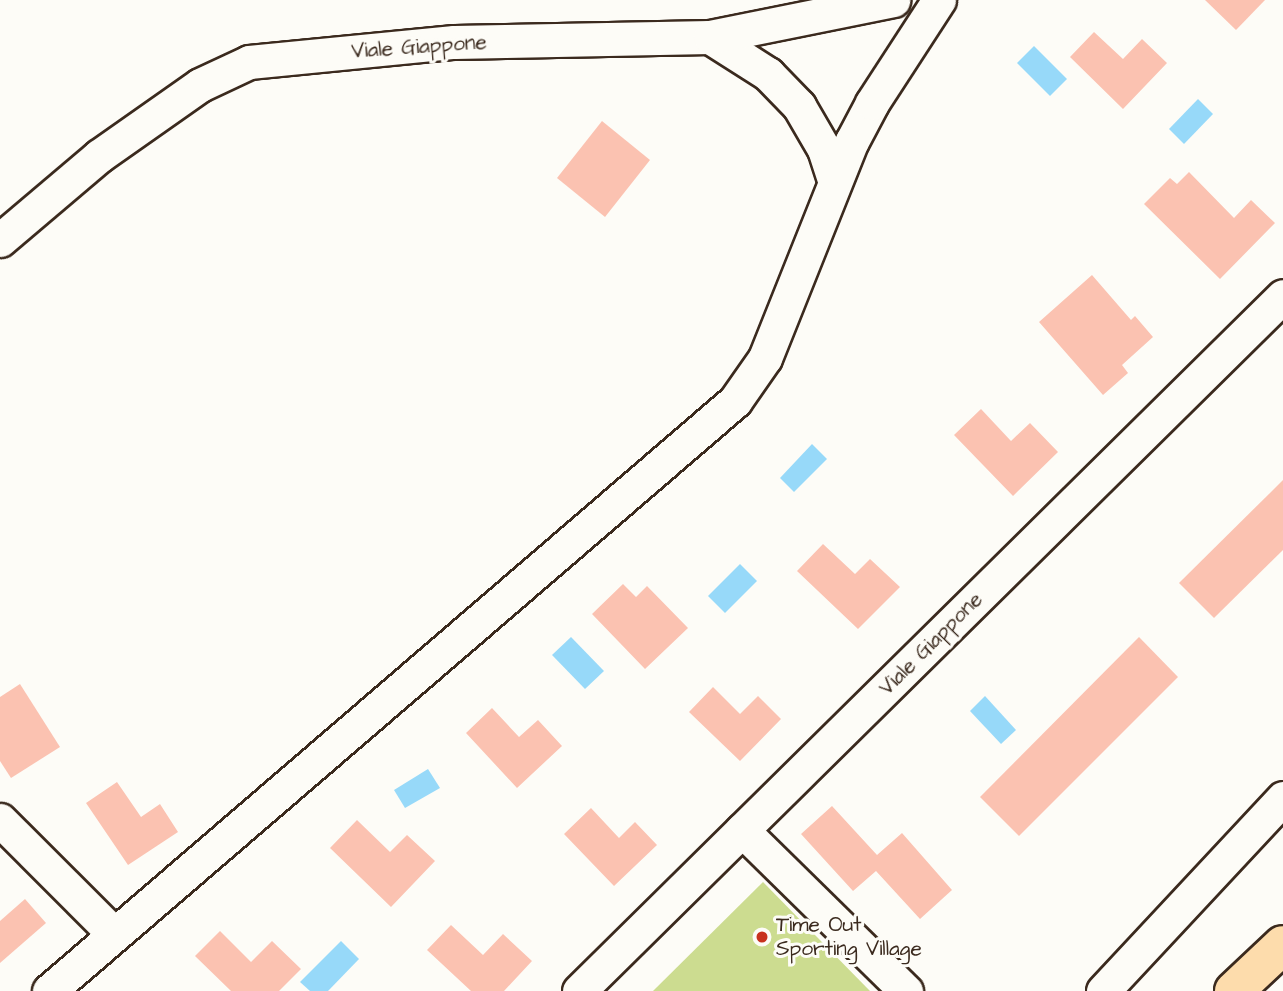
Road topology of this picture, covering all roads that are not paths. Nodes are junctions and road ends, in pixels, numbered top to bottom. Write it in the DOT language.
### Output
graph roads {
  1 [pos="893,0"];
  2 [pos="939,0"];
  3 [pos="710,37"];
  4 [pos="834,179"];
  5 [pos="0,240"];
  6 [pos="1283,296"];
  7 [pos="1283,798"];
  8 [pos="0,820"];
  9 [pos="742,830"];
  10 [pos="1283,831"];
  11 [pos="114,934"];
  12 [pos="1283,945"];
  13 [pos="50,991"];
  14 [pos="579,991"];
  15 [pos="906,991"];
  16 [pos="1103,991"];
  17 [pos="1130,991"];
  18 [pos="1234,991"];
  1 -- 3 [label="street, Viale Giappone"];
  2 -- 4 [label="street"];
  3 -- 4 [label="street"];
  3 -- 5 [label="street, Viale Giappone"];
  4 -- 11 [label="street"];
  6 -- 9 [label="street, Viale Giappone"];
  7 -- 16 [label="street"];
  8 -- 11 [label="street"];
  9 -- 14 [label="street, Viale Giappone"];
  9 -- 15 [label="street"];
  10 -- 17 [label="street"];
  11 -- 13 [label="street"];
  12 -- 18 [label="highway"];
}
